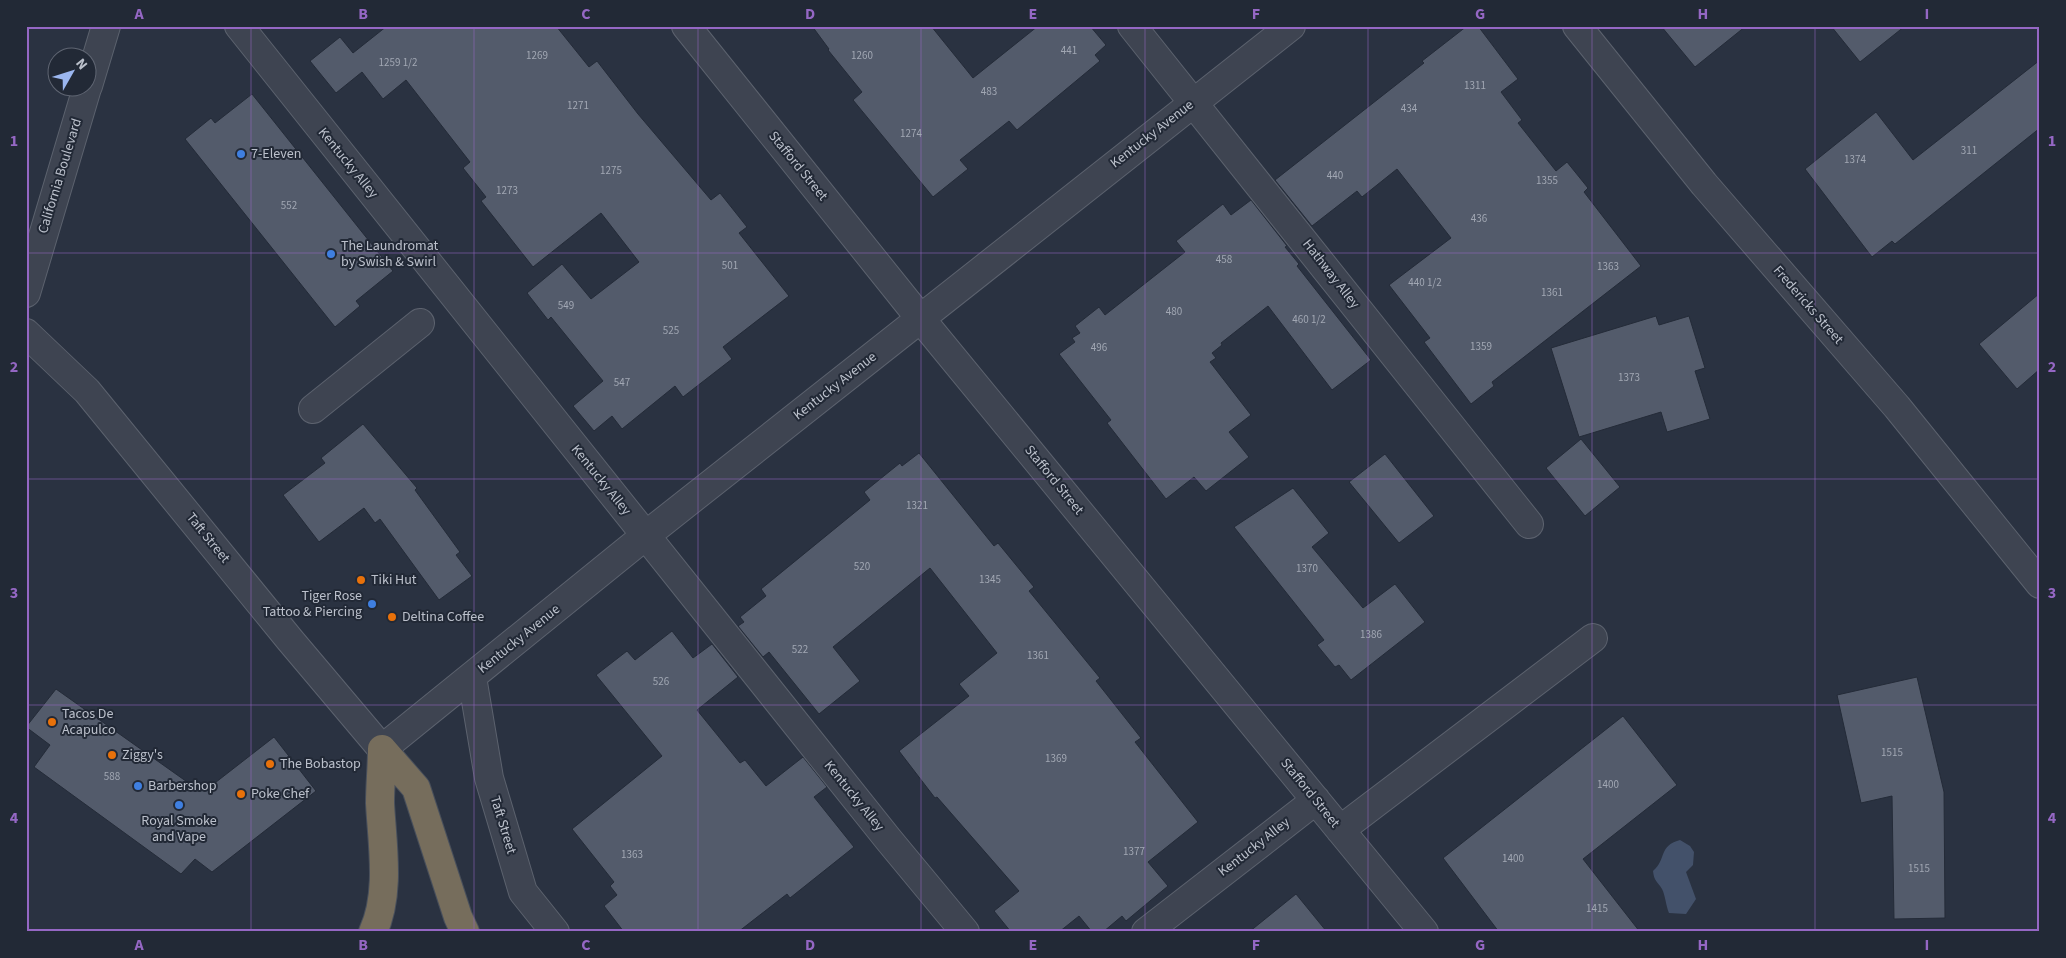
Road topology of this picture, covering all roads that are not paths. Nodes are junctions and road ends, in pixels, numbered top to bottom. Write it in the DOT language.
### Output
graph roads {
  1 [pos="106,26"];
  2 [pos="239,26"];
  3 [pos="686,26"];
  4 [pos="1132,26"];
  5 [pos="1291,26"];
  6 [pos="1577,26"];
  7 [pos="98,52"];
  8 [pos="84,98"];
  9 [pos="1194,101"];
  10 [pos="26,293"];
  11 [pos="920,318"];
  12 [pos="420,323"];
  13 [pos="26,333"];
  14 [pos="313,409"];
  15 [pos="1529,524"];
  16 [pos="645,536"];
  17 [pos="2040,584"];
  18 [pos="1593,638"];
  19 [pos="472,677"];
  20 [pos="382,749"];
  21 [pos="1316,800"];
  22 [pos="1340,830"];
  23 [pos="373,932"];
  24 [pos="465,932"];
  25 [pos="555,932"];
  26 [pos="965,932"];
  27 [pos="1146,932"];
  28 [pos="1424,932"];
  1 -- 7 [label="street, California Boulevard"];
  2 -- 16 [label="street, Kentucky Alley"];
  3 -- 11 [label="street, Stafford Street"];
  4 -- 9 [label="street, Hathway Alley"];
  5 -- 9 [label="street, Kentucky Avenue"];
  6 -- 17 [label="street, Fredericks Street"];
  8 -- 10 [label="street, California Boulevard"];
  9 -- 11 [label="street, Kentucky Avenue"];
  9 -- 15 [label="street, Hathway Alley"];
  11 -- 16 [label="street, Kentucky Avenue"];
  11 -- 21 [label="street, Stafford Street"];
  12 -- 14 [label="street"];
  13 -- 20 [label="street, Taft Street"];
  16 -- 19 [label="street, Kentucky Avenue"];
  16 -- 26 [label="street, Kentucky Alley"];
  18 -- 22 [label="street"];
  19 -- 20 [label="street, Kentucky Avenue"];
  19 -- 25 [label="street, Taft Street"];
  20 -- 23 [label="highway"];
  20 -- 24 [label="highway"];
  21 -- 22 [label="street, Stafford Street"];
  21 -- 27 [label="street, Kentucky Alley"];
  22 -- 28 [label="street, Stafford Street"];
}
